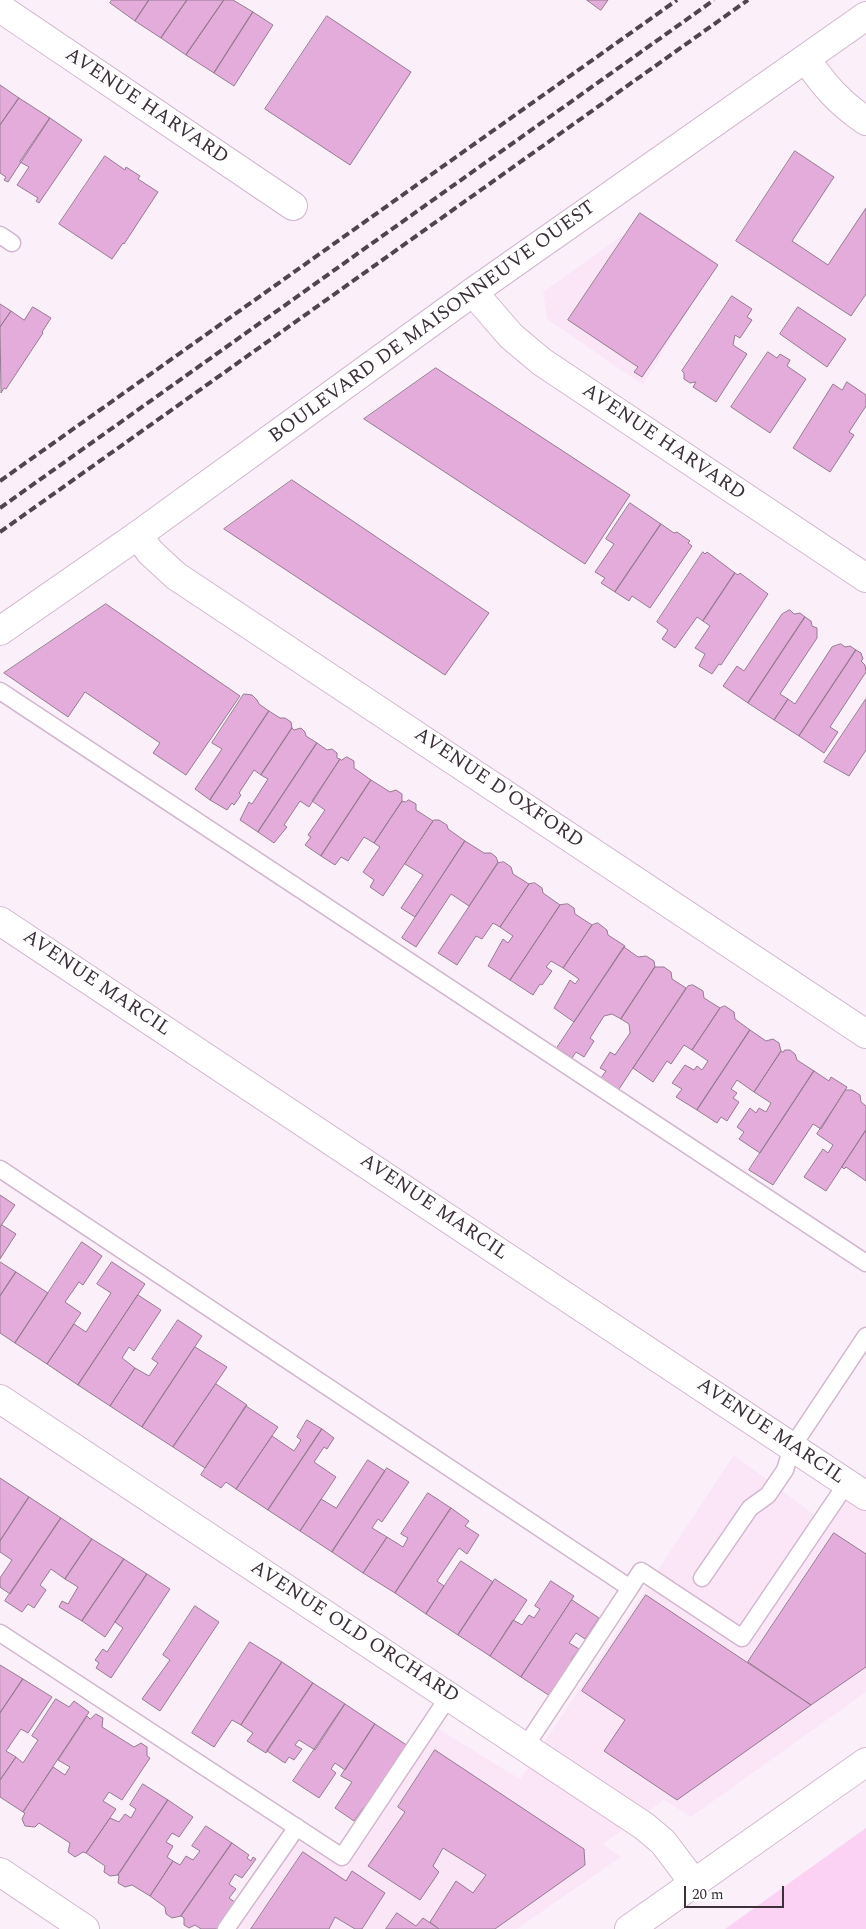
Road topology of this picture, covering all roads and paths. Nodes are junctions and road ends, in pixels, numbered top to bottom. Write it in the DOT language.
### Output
graph roads {
  1 [pos="0,8"];
  2 [pos="866,16"];
  3 [pos="806,59"];
  4 [pos="866,121"];
  5 [pos="293,206"];
  6 [pos="473,292"];
  7 [pos="138,535"];
  8 [pos="866,578"];
  9 [pos="0,631"];
  10 [pos="0,691"];
  11 [pos="0,921"];
  12 [pos="866,1034"];
  13 [pos="0,1170"];
  14 [pos="866,1263"];
  15 [pos="866,1336"];
  16 [pos="0,1399"];
  17 [pos="792,1447"];
  18 [pos="857,1490"];
  19 [pos="702,1578"];
  20 [pos="630,1588"];
  21 [pos="0,1633"];
  22 [pos="449,1696"];
  23 [pos="525,1747"];
  24 [pos="866,1762"];
  25 [pos="297,1827"];
  26 [pos="0,1872"];
  27 [pos="694,1883"];
  28 [pos="85,1929"];
  29 [pos="226,1929"];
  30 [pos="629,1929"];
  1 -- 5 [label="street, AVENUE HARVARD"];
  2 -- 3 [label="street, BOULEVARD DE MAISONNEUVE OUEST"];
  3 -- 4 [label="street"];
  3 -- 6 [label="street, BOULEVARD DE MAISONNEUVE OUEST"];
  6 -- 7 [label="street, BOULEVARD DE MAISONNEUVE OUEST"];
  6 -- 8 [label="street, AVENUE HARVARD"];
  7 -- 9 [label="street, BOULEVARD DE MAISONNEUVE OUEST"];
  7 -- 12 [label="street, AVENUE D'OXFORD"];
  10 -- 14 [label="lane"];
  11 -- 17 [label="street, AVENUE MARCIL"];
  13 -- 20 [label="lane"];
  15 -- 17 [label="lane"];
  16 -- 22 [label="street, AVENUE OLD ORCHARD"];
  17 -- 18 [label="street, AVENUE MARCIL"];
  17 -- 19 [label="lane"];
  18 -- 20 [label="lane"];
  20 -- 23 [label="lane"];
  21 -- 25 [label="lane"];
  22 -- 23 [label="street, AVENUE OLD ORCHARD"];
  22 -- 25 [label="lane"];
  23 -- 27 [label="street, AVENUE OLD ORCHARD"];
  24 -- 27 [label="street"];
  25 -- 29 [label="lane"];
  26 -- 28 [label="street"];
  27 -- 30 [label="street"];
}
